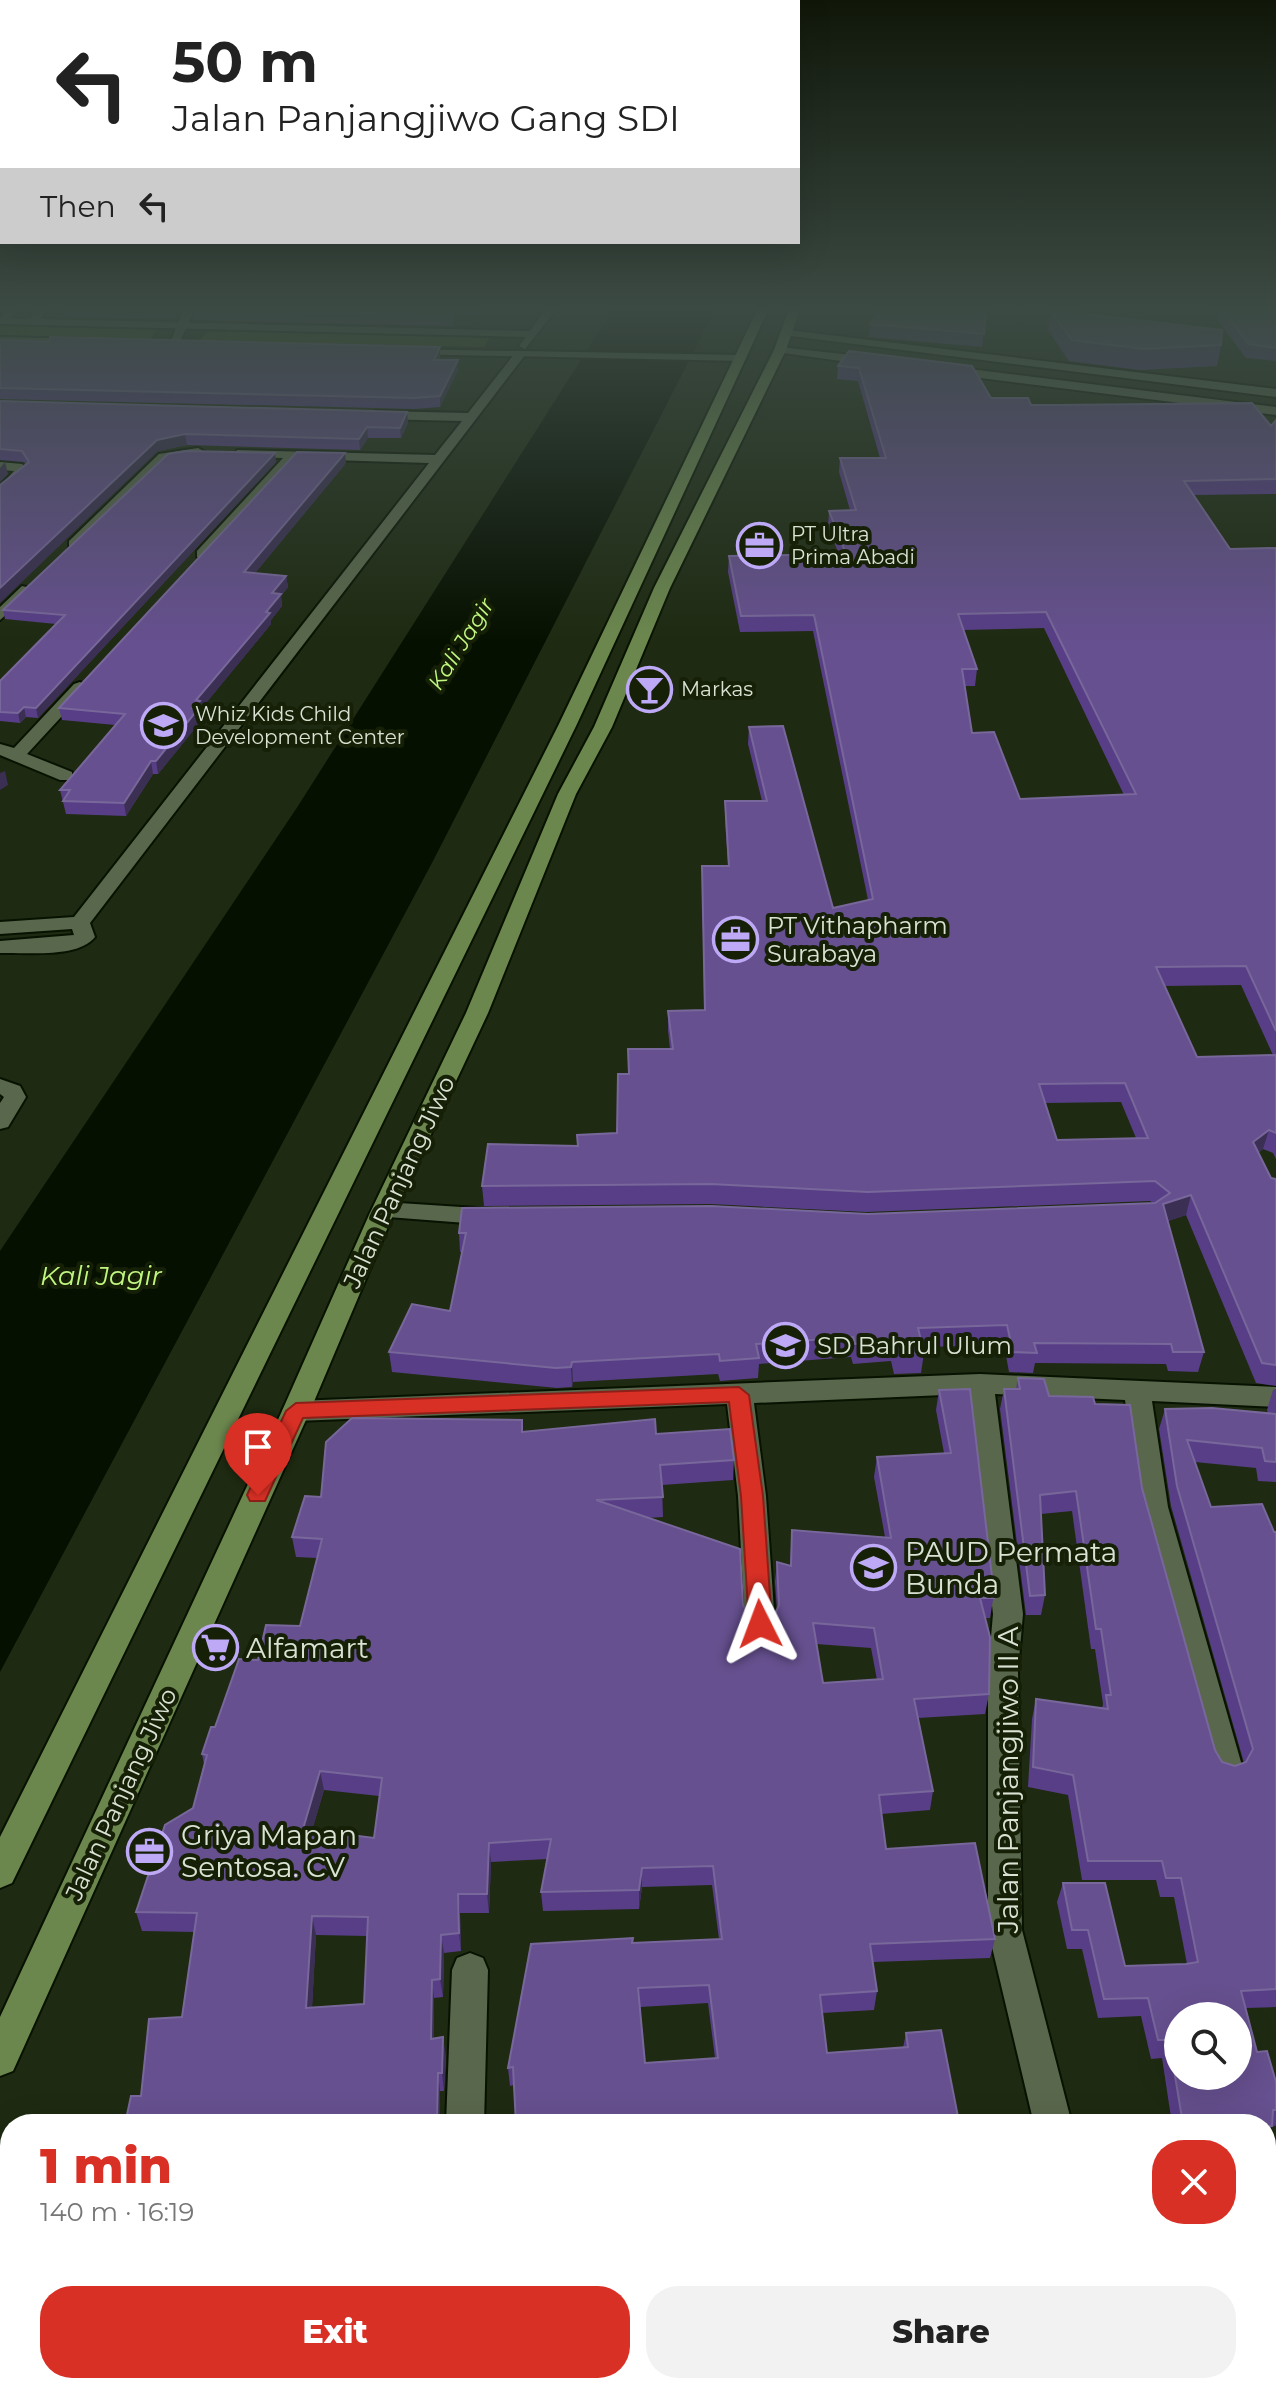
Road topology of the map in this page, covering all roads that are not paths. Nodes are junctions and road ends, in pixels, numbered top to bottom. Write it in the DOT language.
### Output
graph roads {
  1 [pos="470,417"];
  2 [pos="713,418"];
  3 [pos="746,418"];
  4 [pos="218,453"];
  5 [pos="233,453"];
  6 [pos="294,454"];
  7 [pos="440,459"];
  8 [pos="0,466"];
  9 [pos="0,494"];
  10 [pos="65,552"];
  11 [pos="187,570"];
  12 [pos="44,573"];
  13 [pos="0,615"];
  14 [pos="91,674"];
  15 [pos="568,724"];
  16 [pos="603,727"];
  17 [pos="8,752"];
  18 [pos="553,754"];
  19 [pos="588,755"];
  20 [pos="66,776"];
  21 [pos="80,923"];
  22 [pos="0,928"];
  23 [pos="0,947"];
  24 [pos="0,1086"];
  25 [pos="0,1122"];
  26 [pos="384,1210"];
  27 [pos="523,1216"];
  28 [pos="980,1384"];
  29 [pos="1137,1392"];
  30 [pos="739,1395"];
  31 [pos="1276,1397"];
  32 [pos="296,1411"];
  33 [pos="760,1624"];
  34 [pos="1227,1769"];
  35 [pos="0,1872"];
  36 [pos="470,1970"];
  37 [pos="0,2058"];
  38 [pos="465,2114"];
  39 [pos="1051,2114"];
  1 -- 7 [label="street"];
  2 -- 15 [label="main road, Jalan Panjang Jiwo"];
  3 -- 16 [label="main road, Jalan Panjang Jiwo"];
  4 -- 10 [label="street"];
  5 -- 6 [label="street"];
  6 -- 7 [label="street"];
  6 -- 11 [label="street"];
  7 -- 21 [label="street"];
  8 -- 9 [label="street"];
  12 -- 13 [label="street"];
  14 -- 17 [label="street"];
  15 -- 16 [label="main road"];
  15 -- 18 [label="main road, Jalan Panjang Jiwo"];
  16 -- 19 [label="main road, Jalan Panjang Jiwo"];
  17 -- 20 [label="street"];
  18 -- 19 [label="main road"];
  18 -- 35 [label="main road, Jalan Panjang Jiwo"];
  19 -- 26 [label="main road, Jalan Panjang Jiwo"];
  21 -- 22 [label="street"];
  21 -- 23 [label="street"];
  24 -- 25 [label="street"];
  26 -- 27 [label="street"];
  26 -- 32 [label="main road, Jalan Panjang Jiwo"];
  28 -- 29 [label="street"];
  28 -- 30 [label="street"];
  28 -- 39 [label="street, Jalan Panjangjiwo II A"];
  29 -- 31 [label="street"];
  29 -- 34 [label="street"];
  30 -- 32 [label="street"];
  30 -- 33 [label="street"];
  32 -- 37 [label="main road, Jalan Panjang Jiwo"];
  36 -- 38 [label="street"];
}
